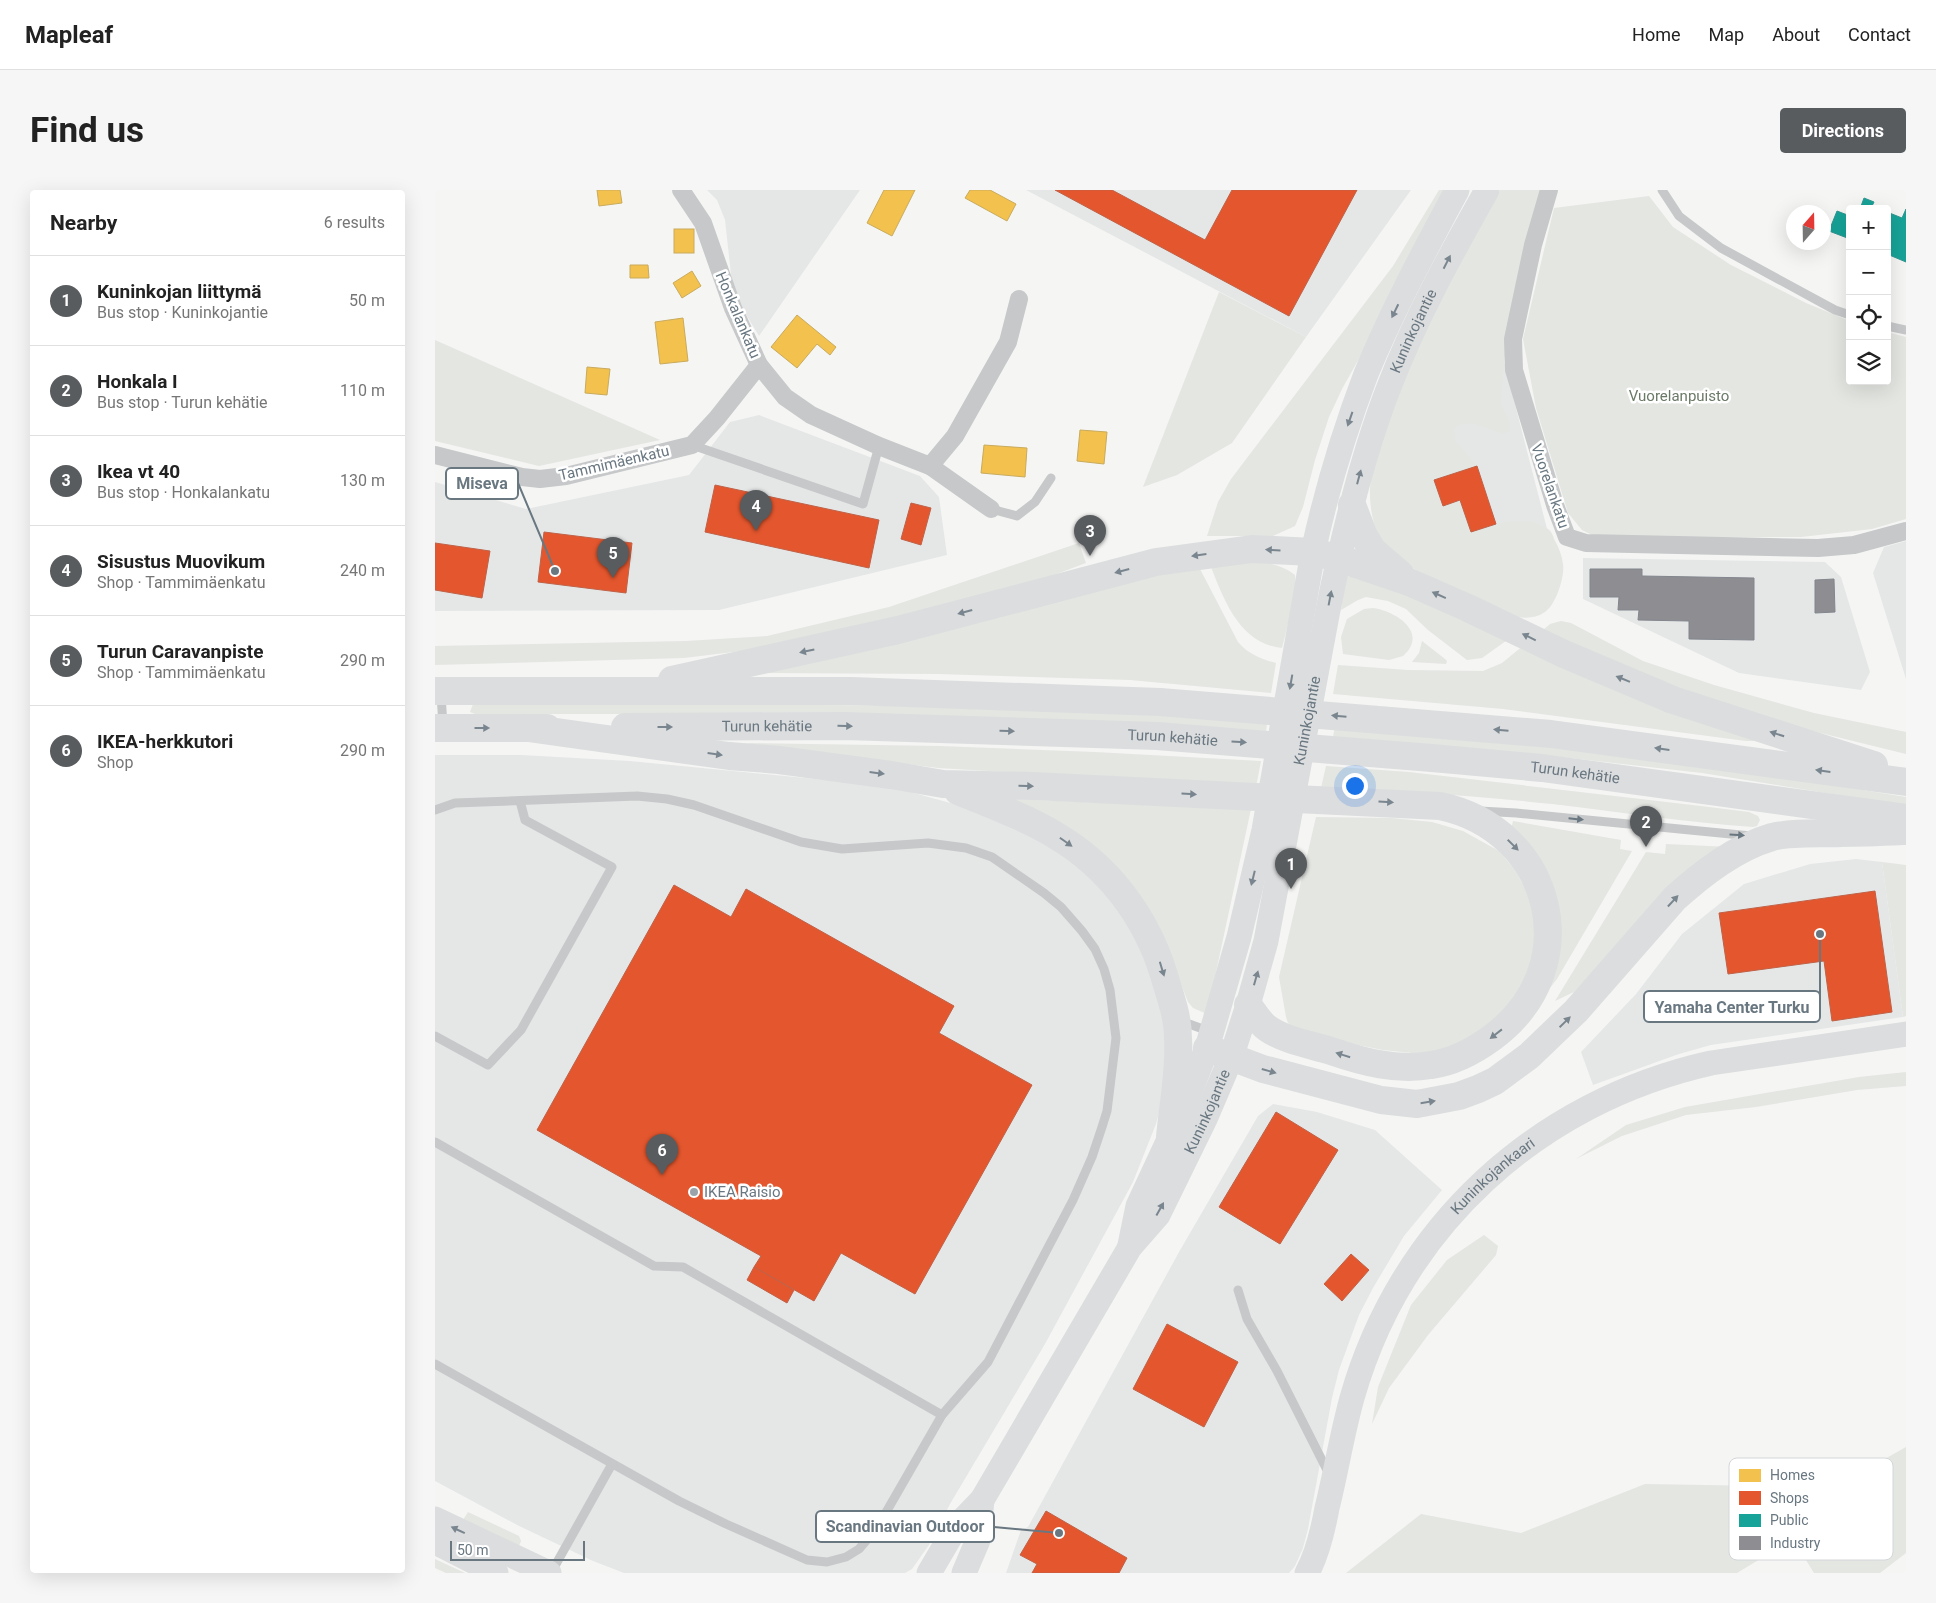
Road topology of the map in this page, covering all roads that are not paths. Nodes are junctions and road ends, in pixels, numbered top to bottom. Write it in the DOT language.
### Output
graph roads {
  1 [pos="681,190"];
  2 [pos="1457,190"];
  3 [pos="1487,190"];
  4 [pos="1549,190"];
  5 [pos="1662,190"];
  6 [pos="1019,300"];
  7 [pos="1846,314"];
  8 [pos="1891,327"];
  9 [pos="1906,330"];
  10 [pos="759,365"];
  11 [pos="692,445"];
  12 [pos="879,446"];
  13 [pos="435,455"];
  14 [pos="930,466"];
  15 [pos="1051,478"];
  16 [pos="1352,505"];
  17 [pos="991,510"];
  18 [pos="1906,531"];
  19 [pos="1326,555"];
  20 [pos="1409,582"];
  21 [pos="438,691"];
  22 [pos="622,691"];
  23 [pos="439,728"];
  24 [pos="528,728"];
  25 [pos="1906,776"];
  26 [pos="1906,782"];
  27 [pos="943,784"];
  28 [pos="520,801"];
  29 [pos="435,810"];
  30 [pos="1457,810"];
  31 [pos="1906,818"];
  32 [pos="1906,830"];
  33 [pos="1276,832"];
  34 [pos="1773,837"];
  35 [pos="1248,1005"];
  36 [pos="1177,1018"];
  37 [pos="1906,1034"];
  38 [pos="435,1036"];
  39 [pos="1223,1041"];
  40 [pos="1170,1136"];
  41 [pos="435,1142"];
  42 [pos="1130,1247"];
  43 [pos="1238,1290"];
  44 [pos="435,1364"];
  45 [pos="942,1415"];
  46 [pos="612,1464"];
  47 [pos="1333,1482"];
  48 [pos="982,1500"];
  49 [pos="435,1519"];
  50 [pos="435,1542"];
  51 [pos="496,1573"];
  52 [pos="550,1573"];
  53 [pos="929,1573"];
  54 [pos="964,1573"];
  55 [pos="1307,1573"];
  1 -- 10 [label="street, Honkalankatu"];
  2 -- 19 [label="main road, Kuninkojantie, one-way"];
  16 -- 3 [label="main road, Kuninkojantie, one-way"];
  4 -- 18 [label="street, Vuorelankatu"];
  5 -- 7 [label="lane"];
  6 -- 14 [label="street"];
  8 -- 9 [label="lane"];
  10 -- 11 [label="street"];
  10 -- 12 [label="street, Honkalankatu"];
  11 -- 12 [label="lane"];
  11 -- 13 [label="street, Tammimäenkatu"];
  12 -- 14 [label="street, Honkalankatu"];
  14 -- 17 [label="street, Honkalankatu"];
  15 -- 17 [label="lane"];
  16 -- 19 [label="main road, Kuninkojantie"];
  16 -- 20 [label="highway"];
  19 -- 20 [label="highway"];
  19 -- 22 [label="highway, one-way"];
  19 -- 33 [label="main road, Kuninkojantie"];
  25 -- 20 [label="highway, one-way"];
  21 -- 22 [label="highway"];
  21 -- 23 [label="lane"];
  26 -- 22 [label="highway, one-way"];
  23 -- 24 [label="highway, Turun kehätie, one-way"];
  24 -- 27 [label="highway, one-way"];
  24 -- 31 [label="highway, Turun kehätie, one-way"];
  27 -- 30 [label="highway, one-way"];
  27 -- 36 [label="highway, one-way"];
  28 -- 29 [label="lane"];
  28 -- 38 [label="lane"];
  28 -- 45 [label="lane"];
  30 -- 34 [label="lane, one-way"];
  30 -- 35 [label="highway, one-way"];
  32 -- 34 [label="highway"];
  35 -- 33 [label="main road, Kuninkojantie, one-way"];
  33 -- 39 [label="main road, Kuninkojantie, one-way"];
  39 -- 34 [label="highway, one-way"];
  35 -- 39 [label="main road, Kuninkojantie"];
  36 -- 39 [label="lane"];
  36 -- 40 [label="highway"];
  37 -- 47 [label="main road, Kuninkojankaari"];
  39 -- 40 [label="main road, Kuninkojantie"];
  42 -- 39 [label="main road, Kuninkojantie, one-way"];
  40 -- 42 [label="main road, Kuninkojantie"];
  41 -- 45 [label="lane"];
  42 -- 48 [label="main road, Kuninkojantie"];
  43 -- 47 [label="lane"];
  44 -- 46 [label="lane"];
  45 -- 46 [label="lane"];
  46 -- 52 [label="lane"];
  47 -- 55 [label="main road, Kuninkojankaari"];
  48 -- 53 [label="main road, Kuninkojantie"];
  48 -- 54 [label="main road, Kuninkojantie"];
  52 -- 49 [label="main road, one-way"];
  50 -- 51 [label="main road"];
}
